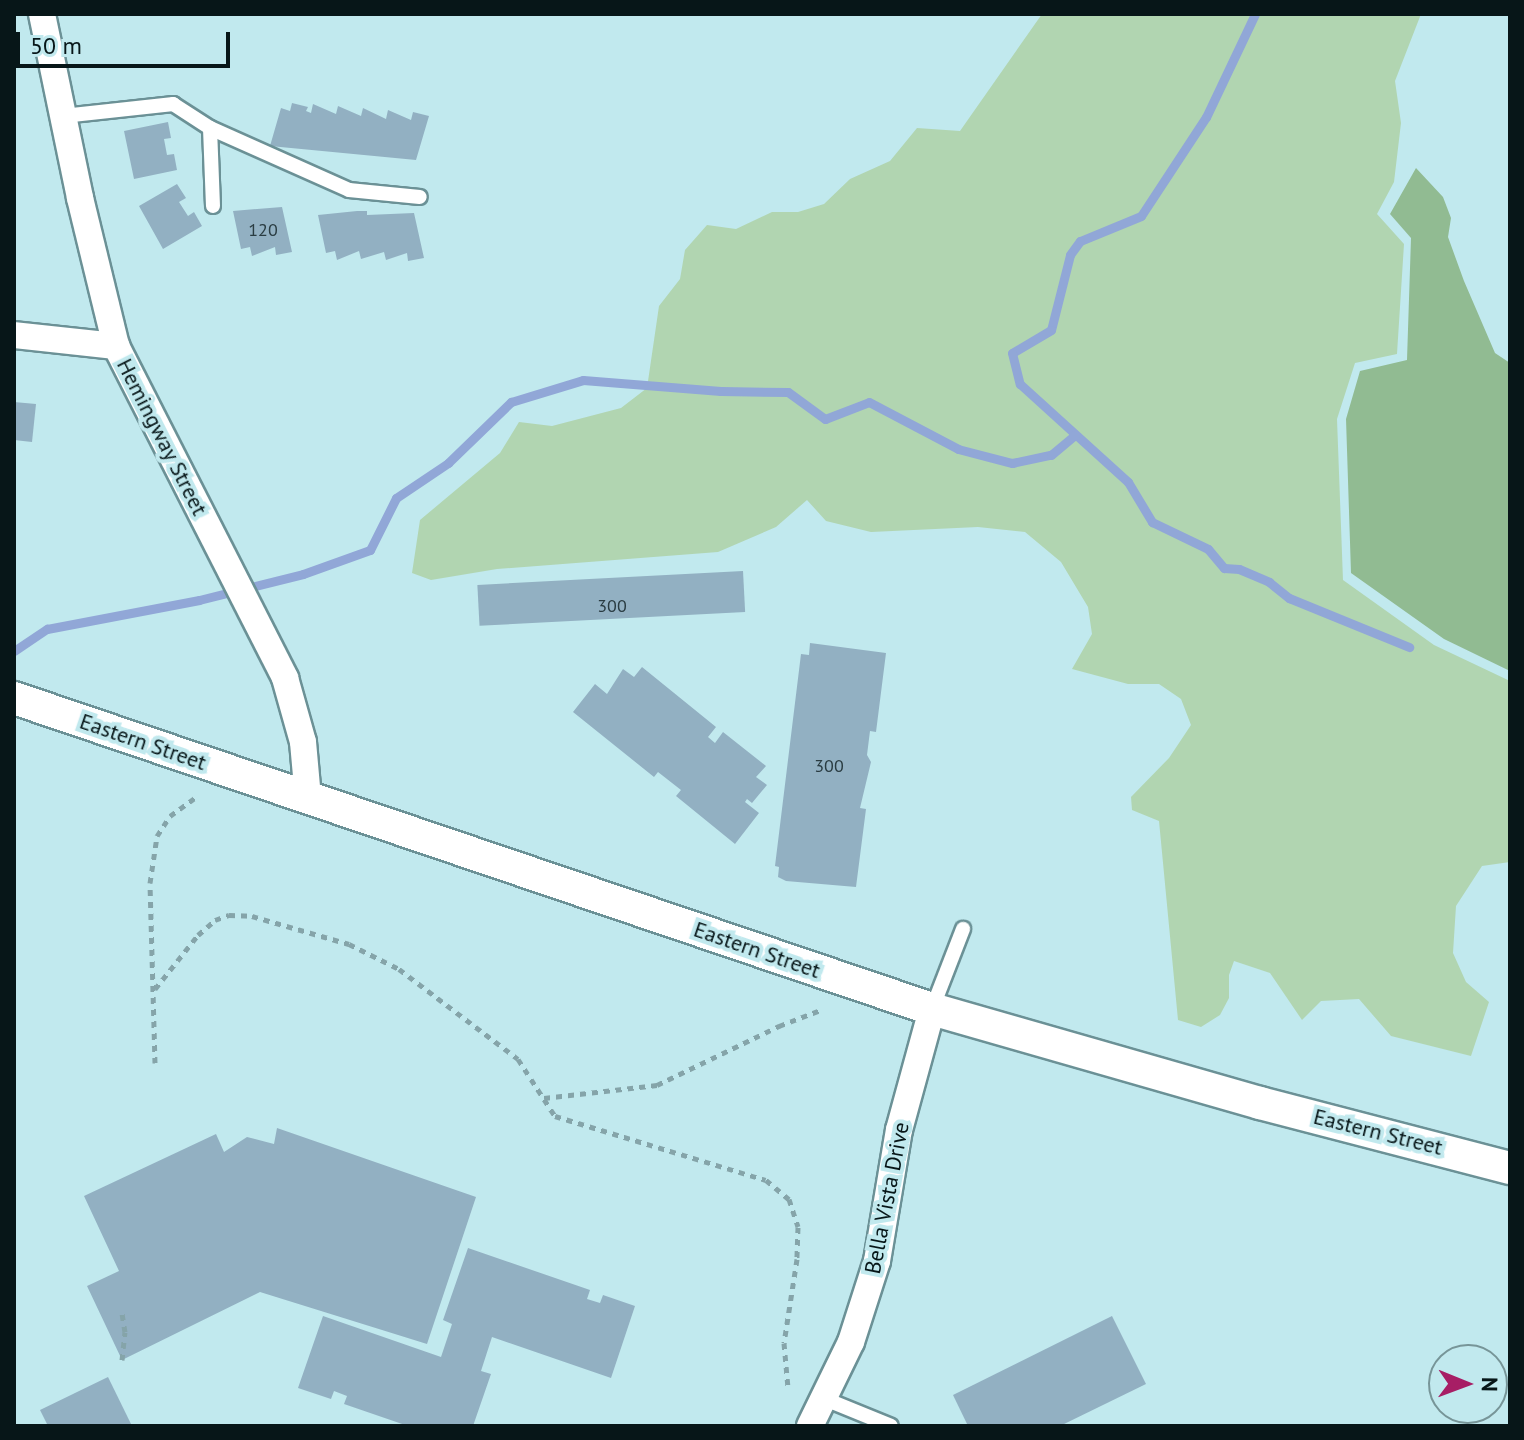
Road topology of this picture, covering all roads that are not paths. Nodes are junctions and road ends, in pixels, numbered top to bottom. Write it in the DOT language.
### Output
graph roads {
  1 [pos="42,14"];
  2 [pos="63,116"];
  3 [pos="210,128"];
  4 [pos="420,197"];
  5 [pos="213,206"];
  6 [pos="14,335"];
  7 [pos="116,346"];
  8 [pos="14,698"];
  9 [pos="308,798"];
  10 [pos="963,929"];
  11 [pos="932,1009"];
  12 [pos="1510,1168"];
  13 [pos="825,1399"];
  14 [pos="810,1426"];
  15 [pos="891,1426"];
  1 -- 2 [label="street, Hemingway Street"];
  2 -- 3 [label="lane"];
  2 -- 7 [label="street, Hemingway Street"];
  3 -- 4 [label="lane"];
  3 -- 5 [label="lane"];
  6 -- 7 [label="street"];
  7 -- 9 [label="street, Hemingway Street"];
  8 -- 9 [label="street, Eastern Street"];
  9 -- 11 [label="street, Eastern Street"];
  10 -- 11 [label="lane"];
  11 -- 12 [label="street, Eastern Street"];
  11 -- 13 [label="street, Bella Vista Drive"];
  13 -- 14 [label="street, Bella Vista Drive"];
  13 -- 15 [label="lane"];
}
